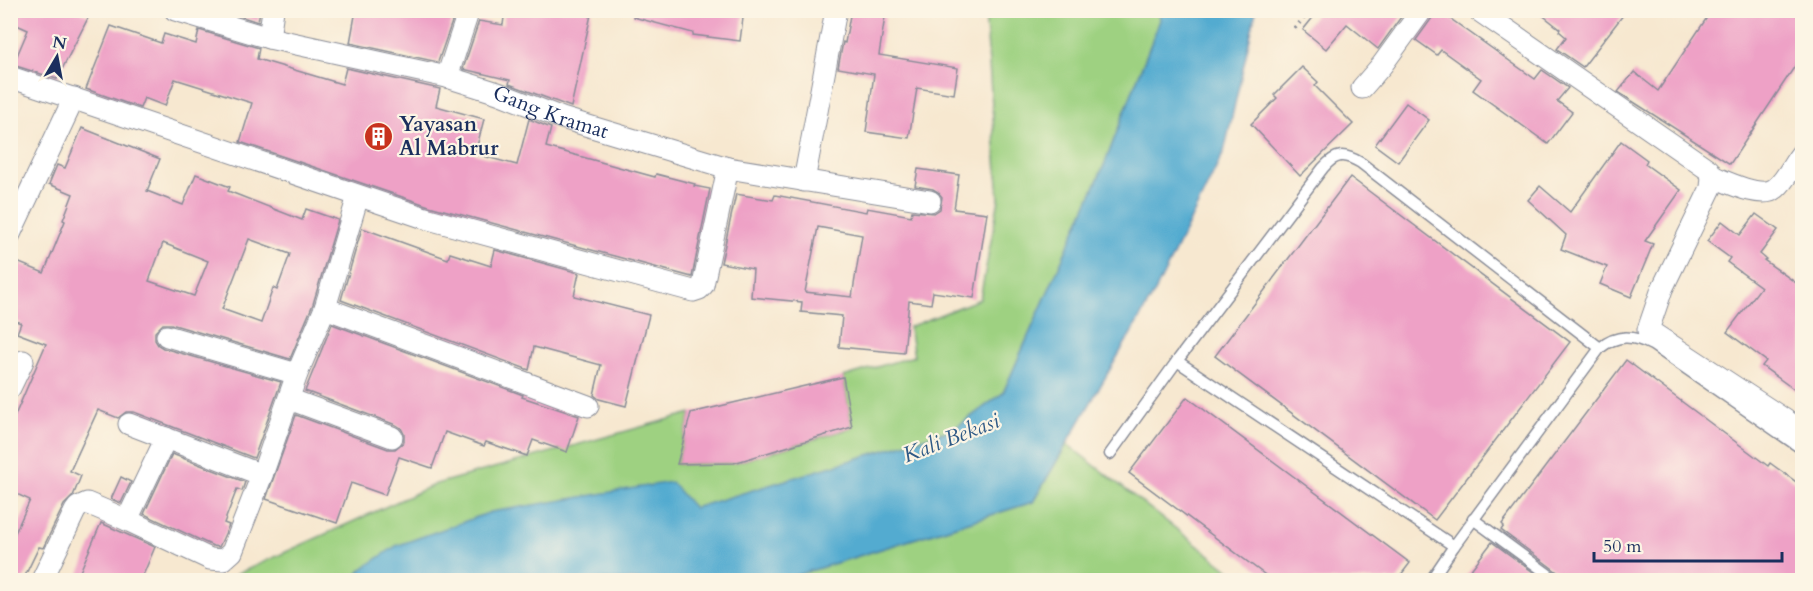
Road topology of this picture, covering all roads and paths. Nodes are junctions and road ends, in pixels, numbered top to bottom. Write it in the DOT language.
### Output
graph roads {
  1 [pos="175,10"];
  2 [pos="273,10"];
  3 [pos="469,10"];
  4 [pos="836,10"];
  5 [pos="1311,10"];
  6 [pos="1422,10"];
  7 [pos="1478,10"];
  8 [pos="1295,28"];
  9 [pos="269,38"];
  10 [pos="10,77"];
  11 [pos="447,77"];
  12 [pos="1362,88"];
  13 [pos="74,98"];
  14 [pos="1803,153"];
  15 [pos="728,168"];
  16 [pos="1712,176"];
  17 [pos="804,181"];
  18 [pos="358,195"];
  19 [pos="930,201"];
  20 [pos="10,234"];
  21 [pos="325,308"];
  22 [pos="166,336"];
  23 [pos="1600,348"];
  24 [pos="23,361"];
  25 [pos="1177,361"];
  26 [pos="297,374"];
  27 [pos="10,387"];
  28 [pos="289,399"];
  29 [pos="588,406"];
  30 [pos="129,424"];
  31 [pos="1803,431"];
  32 [pos="393,437"];
  33 [pos="166,438"];
  34 [pos="1803,449"];
  35 [pos="1110,454"];
  36 [pos="262,475"];
  37 [pos="1473,519"];
  38 [pos="127,520"];
  39 [pos="1454,546"];
  40 [pos="42,580"];
  41 [pos="1431,580"];
  42 [pos="1557,580"];
  1 -- 9 [label="street, Gang Kramat"];
  2 -- 9 [label="street"];
  3 -- 11 [label="street"];
  4 -- 17 [label="street"];
  5 -- 8 [label="path"];
  6 -- 12 [label="street"];
  7 -- 16 [label="street"];
  9 -- 11 [label="street, Gang Kramat"];
  10 -- 13 [label="street"];
  11 -- 15 [label="street, Gang Kramat"];
  13 -- 18 [label="street"];
  13 -- 20 [label="street"];
  14 -- 16 [label="street"];
  15 -- 17 [label="street, Gang Kramat"];
  15 -- 18 [label="street"];
  16 -- 31 [label="street"];
  17 -- 19 [label="street, Gang Kramat"];
  18 -- 21 [label="street"];
  21 -- 26 [label="street"];
  21 -- 29 [label="street"];
  22 -- 26 [label="street"];
  23 -- 25 [label="lane"];
  23 -- 34 [label="lane"];
  23 -- 37 [label="lane"];
  24 -- 27 [label="street"];
  25 -- 35 [label="lane"];
  25 -- 39 [label="lane"];
  26 -- 28 [label="street"];
  28 -- 32 [label="street"];
  28 -- 36 [label="street"];
  30 -- 33 [label="street"];
  33 -- 36 [label="street"];
  33 -- 38 [label="street"];
  36 -- 38 [label="street"];
  37 -- 39 [label="lane"];
  37 -- 42 [label="lane"];
  38 -- 40 [label="street"];
  39 -- 41 [label="lane"];
}
